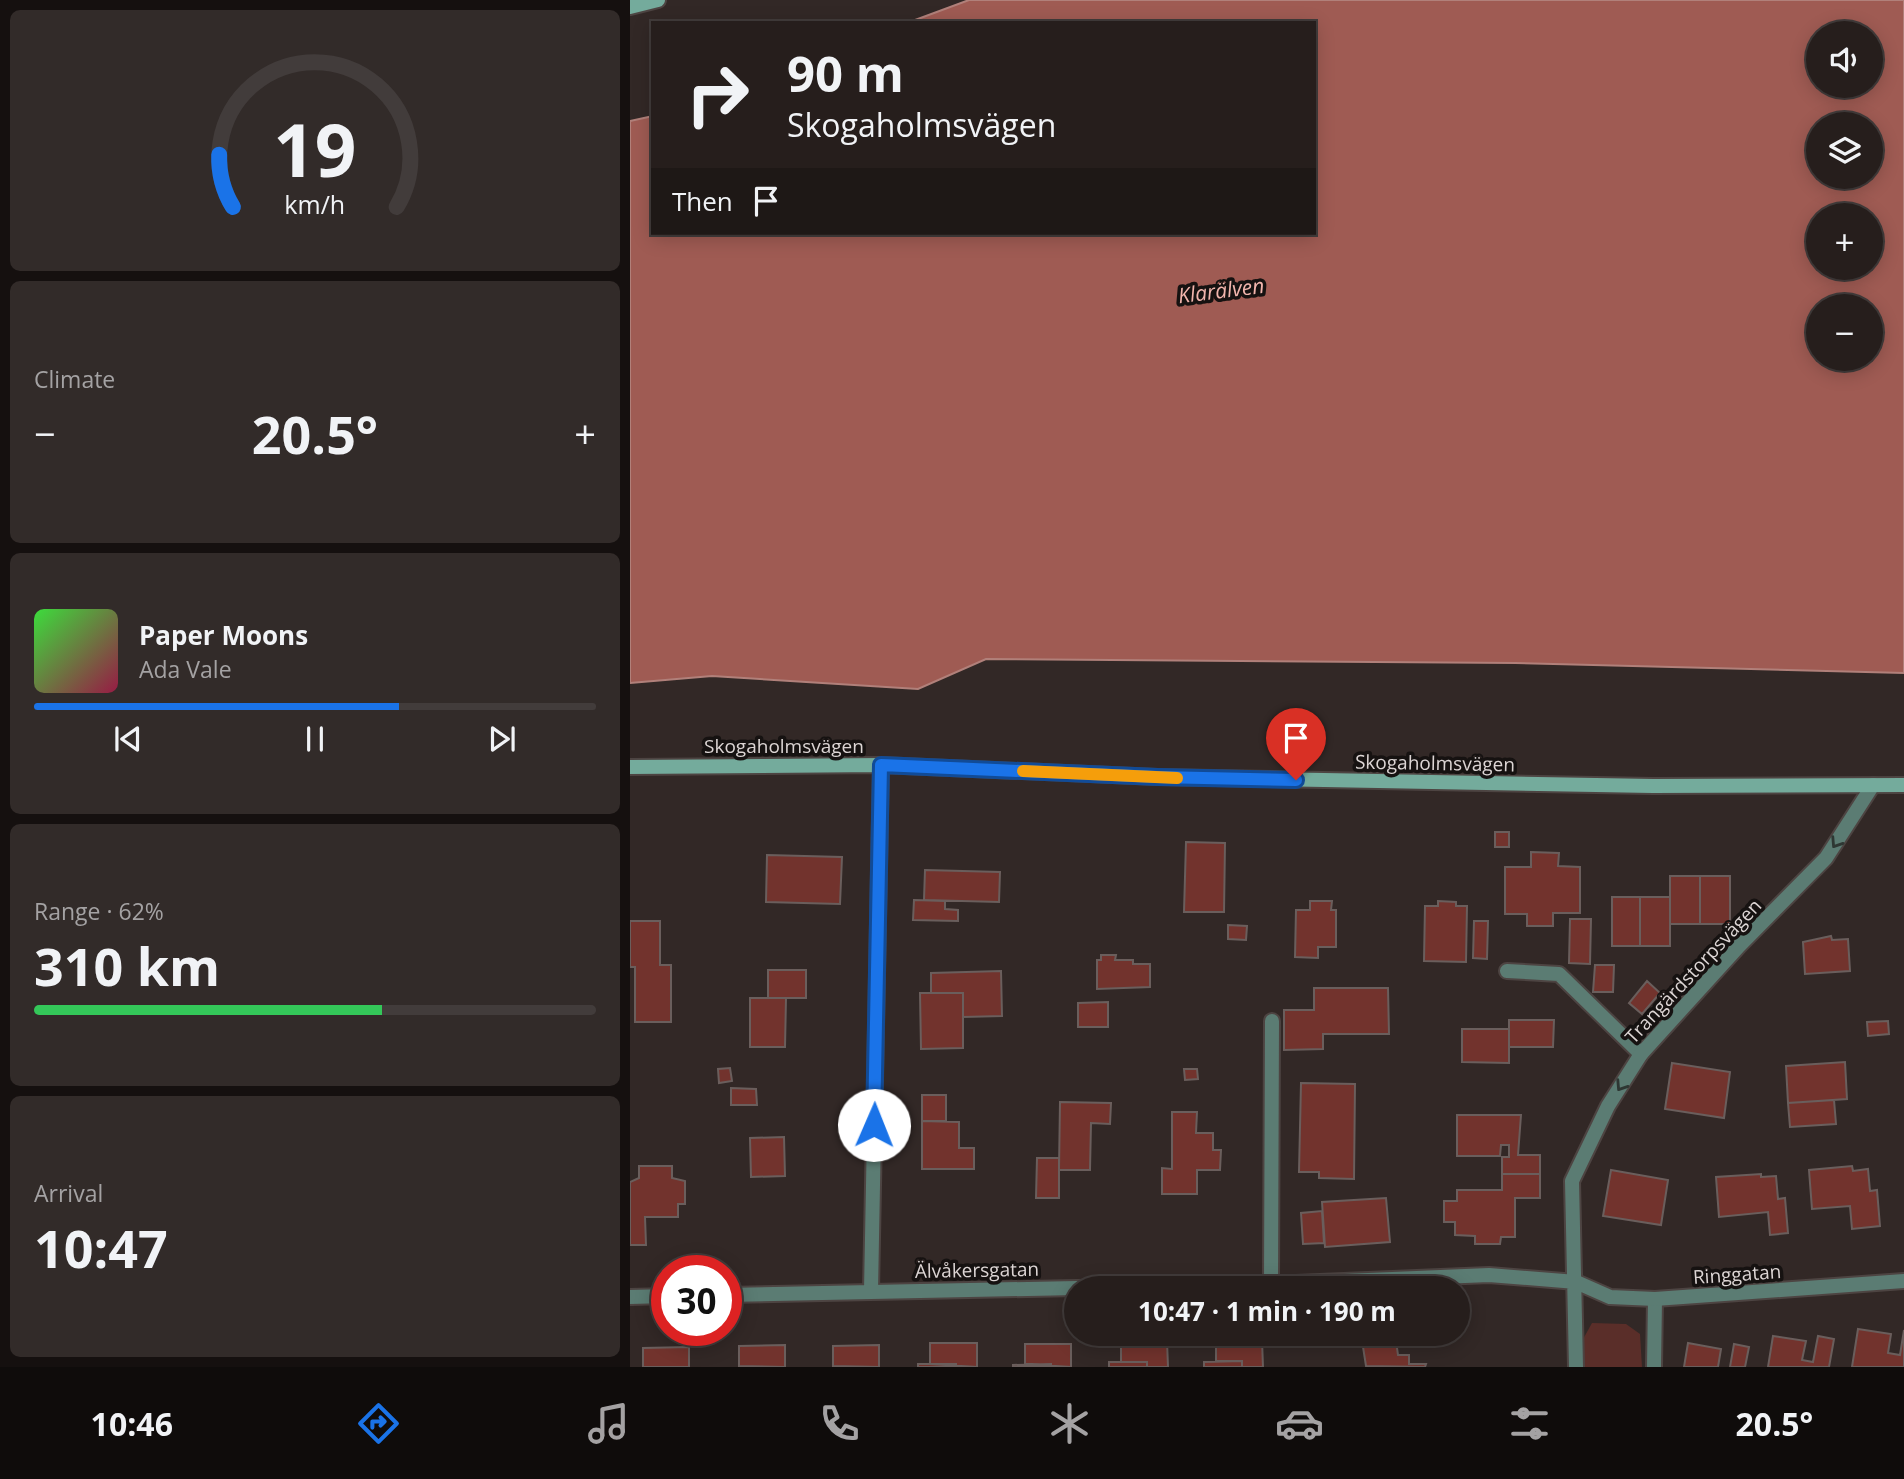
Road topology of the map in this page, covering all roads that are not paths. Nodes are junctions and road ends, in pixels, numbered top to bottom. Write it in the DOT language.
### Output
graph roads {
  1 [pos="658,0"];
  2 [pos="630,7"];
  3 [pos="881,765"];
  4 [pos="630,767"];
  5 [pos="1872,785"];
  6 [pos="1904,785"];
  7 [pos="1507,971"];
  8 [pos="1272,1021"];
  9 [pos="1642,1054"];
  10 [pos="1271,1276"];
  11 [pos="1465,1276"];
  12 [pos="1904,1281"];
  13 [pos="1576,1282"];
  14 [pos="1064,1288"];
  15 [pos="871,1291"];
  16 [pos="742,1295"];
  17 [pos="651,1296"];
  18 [pos="630,1297"];
  19 [pos="1655,1299"];
  20 [pos="1576,1367"];
  21 [pos="1654,1367"];
  1 -- 2 [label="street"];
  3 -- 4 [label="street, Skogaholmsvägen"];
  3 -- 5 [label="street, Skogaholmsvägen"];
  3 -- 15 [label="street"];
  5 -- 6 [label="street, Skogaholmsvägen"];
  5 -- 9 [label="street, Trangärdstorpsvägen, one-way"];
  7 -- 9 [label="street"];
  8 -- 10 [label="street"];
  9 -- 13 [label="street, Trangärdstorpsvägen, one-way"];
  11 -- 13 [label="street, Älvåkersgatan"];
  12 -- 19 [label="street, Ringgatan"];
  13 -- 19 [label="street, Ringgatan"];
  13 -- 20 [label="street, Trangärdstorpsvägen"];
  14 -- 15 [label="street, Älvåkersgatan"];
  15 -- 16 [label="street, Älvåkersgatan"];
  17 -- 18 [label="street"];
  19 -- 21 [label="street"];
}
